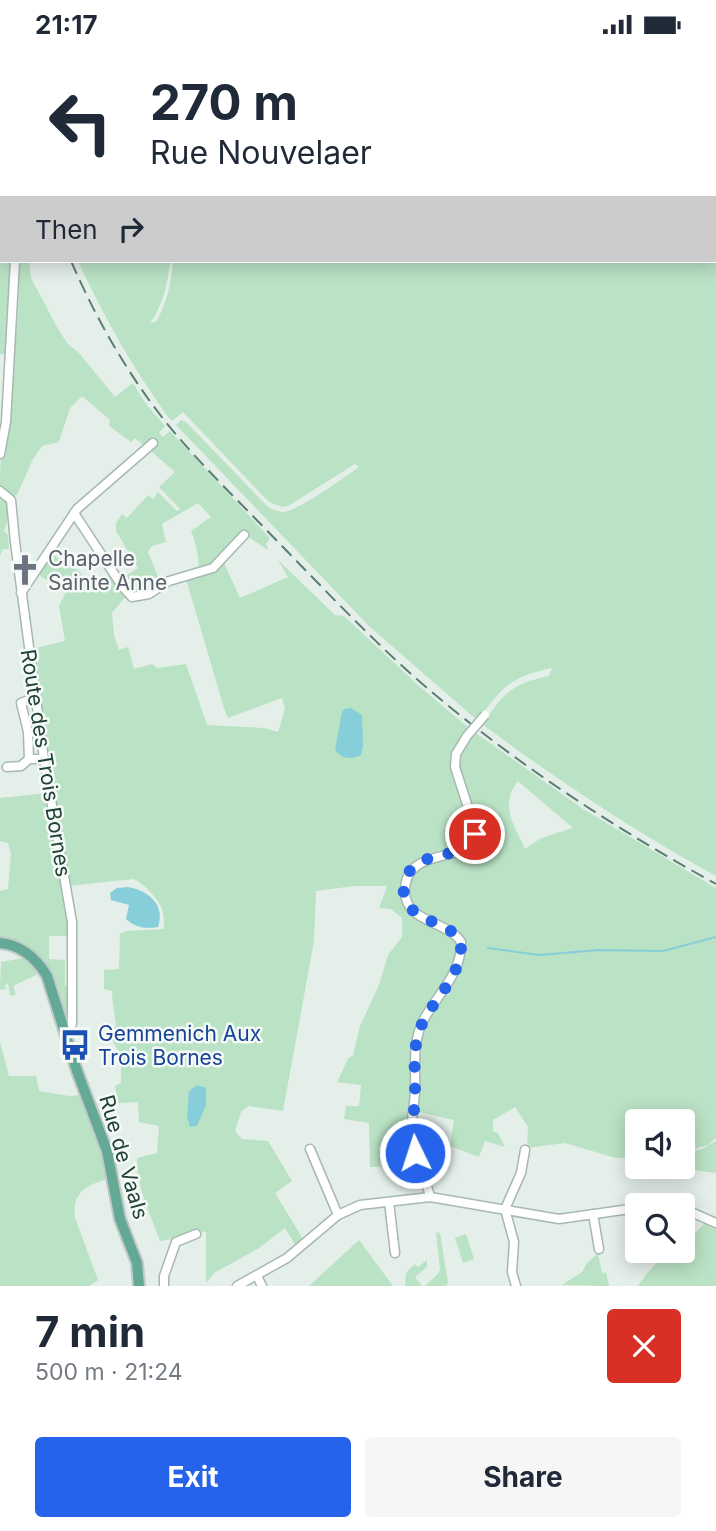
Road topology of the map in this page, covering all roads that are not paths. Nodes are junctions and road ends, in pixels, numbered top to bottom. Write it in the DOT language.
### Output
graph roads {
  1 [pos="15,263"];
  2 [pos="153,443"];
  3 [pos="0,454"];
  4 [pos="0,491"];
  5 [pos="74,513"];
  6 [pos="244,535"];
  7 [pos="21,593"];
  8 [pos="36,697"];
  9 [pos="485,715"];
  10 [pos="29,759"];
  11 [pos="44,759"];
  12 [pos="7,767"];
  13 [pos="0,943"];
  14 [pos="67,1040"];
  15 [pos="310,1149"];
  16 [pos="525,1150"];
  17 [pos="430,1197"];
  18 [pos="389,1202"];
  19 [pos="505,1209"];
  20 [pos="625,1209"];
  21 [pos="695,1213"];
  22 [pos="593,1214"];
  23 [pos="338,1215"];
  24 [pos="716,1223"];
  25 [pos="196,1234"];
  26 [pos="599,1249"];
  27 [pos="395,1253"];
  28 [pos="257,1276"];
  29 [pos="139,1286"];
  30 [pos="164,1286"];
  31 [pos="237,1286"];
  32 [pos="262,1286"];
  33 [pos="516,1286"];
  1 -- 3 [label="street"];
  2 -- 5 [label="street"];
  4 -- 7 [label="street, Route des Trois Bornes"];
  5 -- 6 [label="street"];
  5 -- 7 [label="street"];
  7 -- 8 [label="street, Route des Trois Bornes"];
  8 -- 10 [label="street"];
  8 -- 11 [label="street, Route des Trois Bornes"];
  9 -- 17 [label="street, bridge"];
  10 -- 11 [label="street"];
  10 -- 12 [label="street"];
  11 -- 14 [label="street, Route des Trois Bornes"];
  13 -- 14 [label="main road, Rue de Vaals"];
  14 -- 29 [label="main road, Rue de Vaals"];
  15 -- 23 [label="street"];
  16 -- 19 [label="street"];
  17 -- 18 [label="street"];
  17 -- 19 [label="street"];
  18 -- 23 [label="street"];
  18 -- 27 [label="street"];
  19 -- 22 [label="street"];
  19 -- 33 [label="street"];
  20 -- 22 [label="street"];
  21 -- 24 [label="street"];
  22 -- 26 [label="street"];
  23 -- 28 [label="street"];
  25 -- 30 [label="street"];
  28 -- 31 [label="street"];
  28 -- 32 [label="street"];
}
